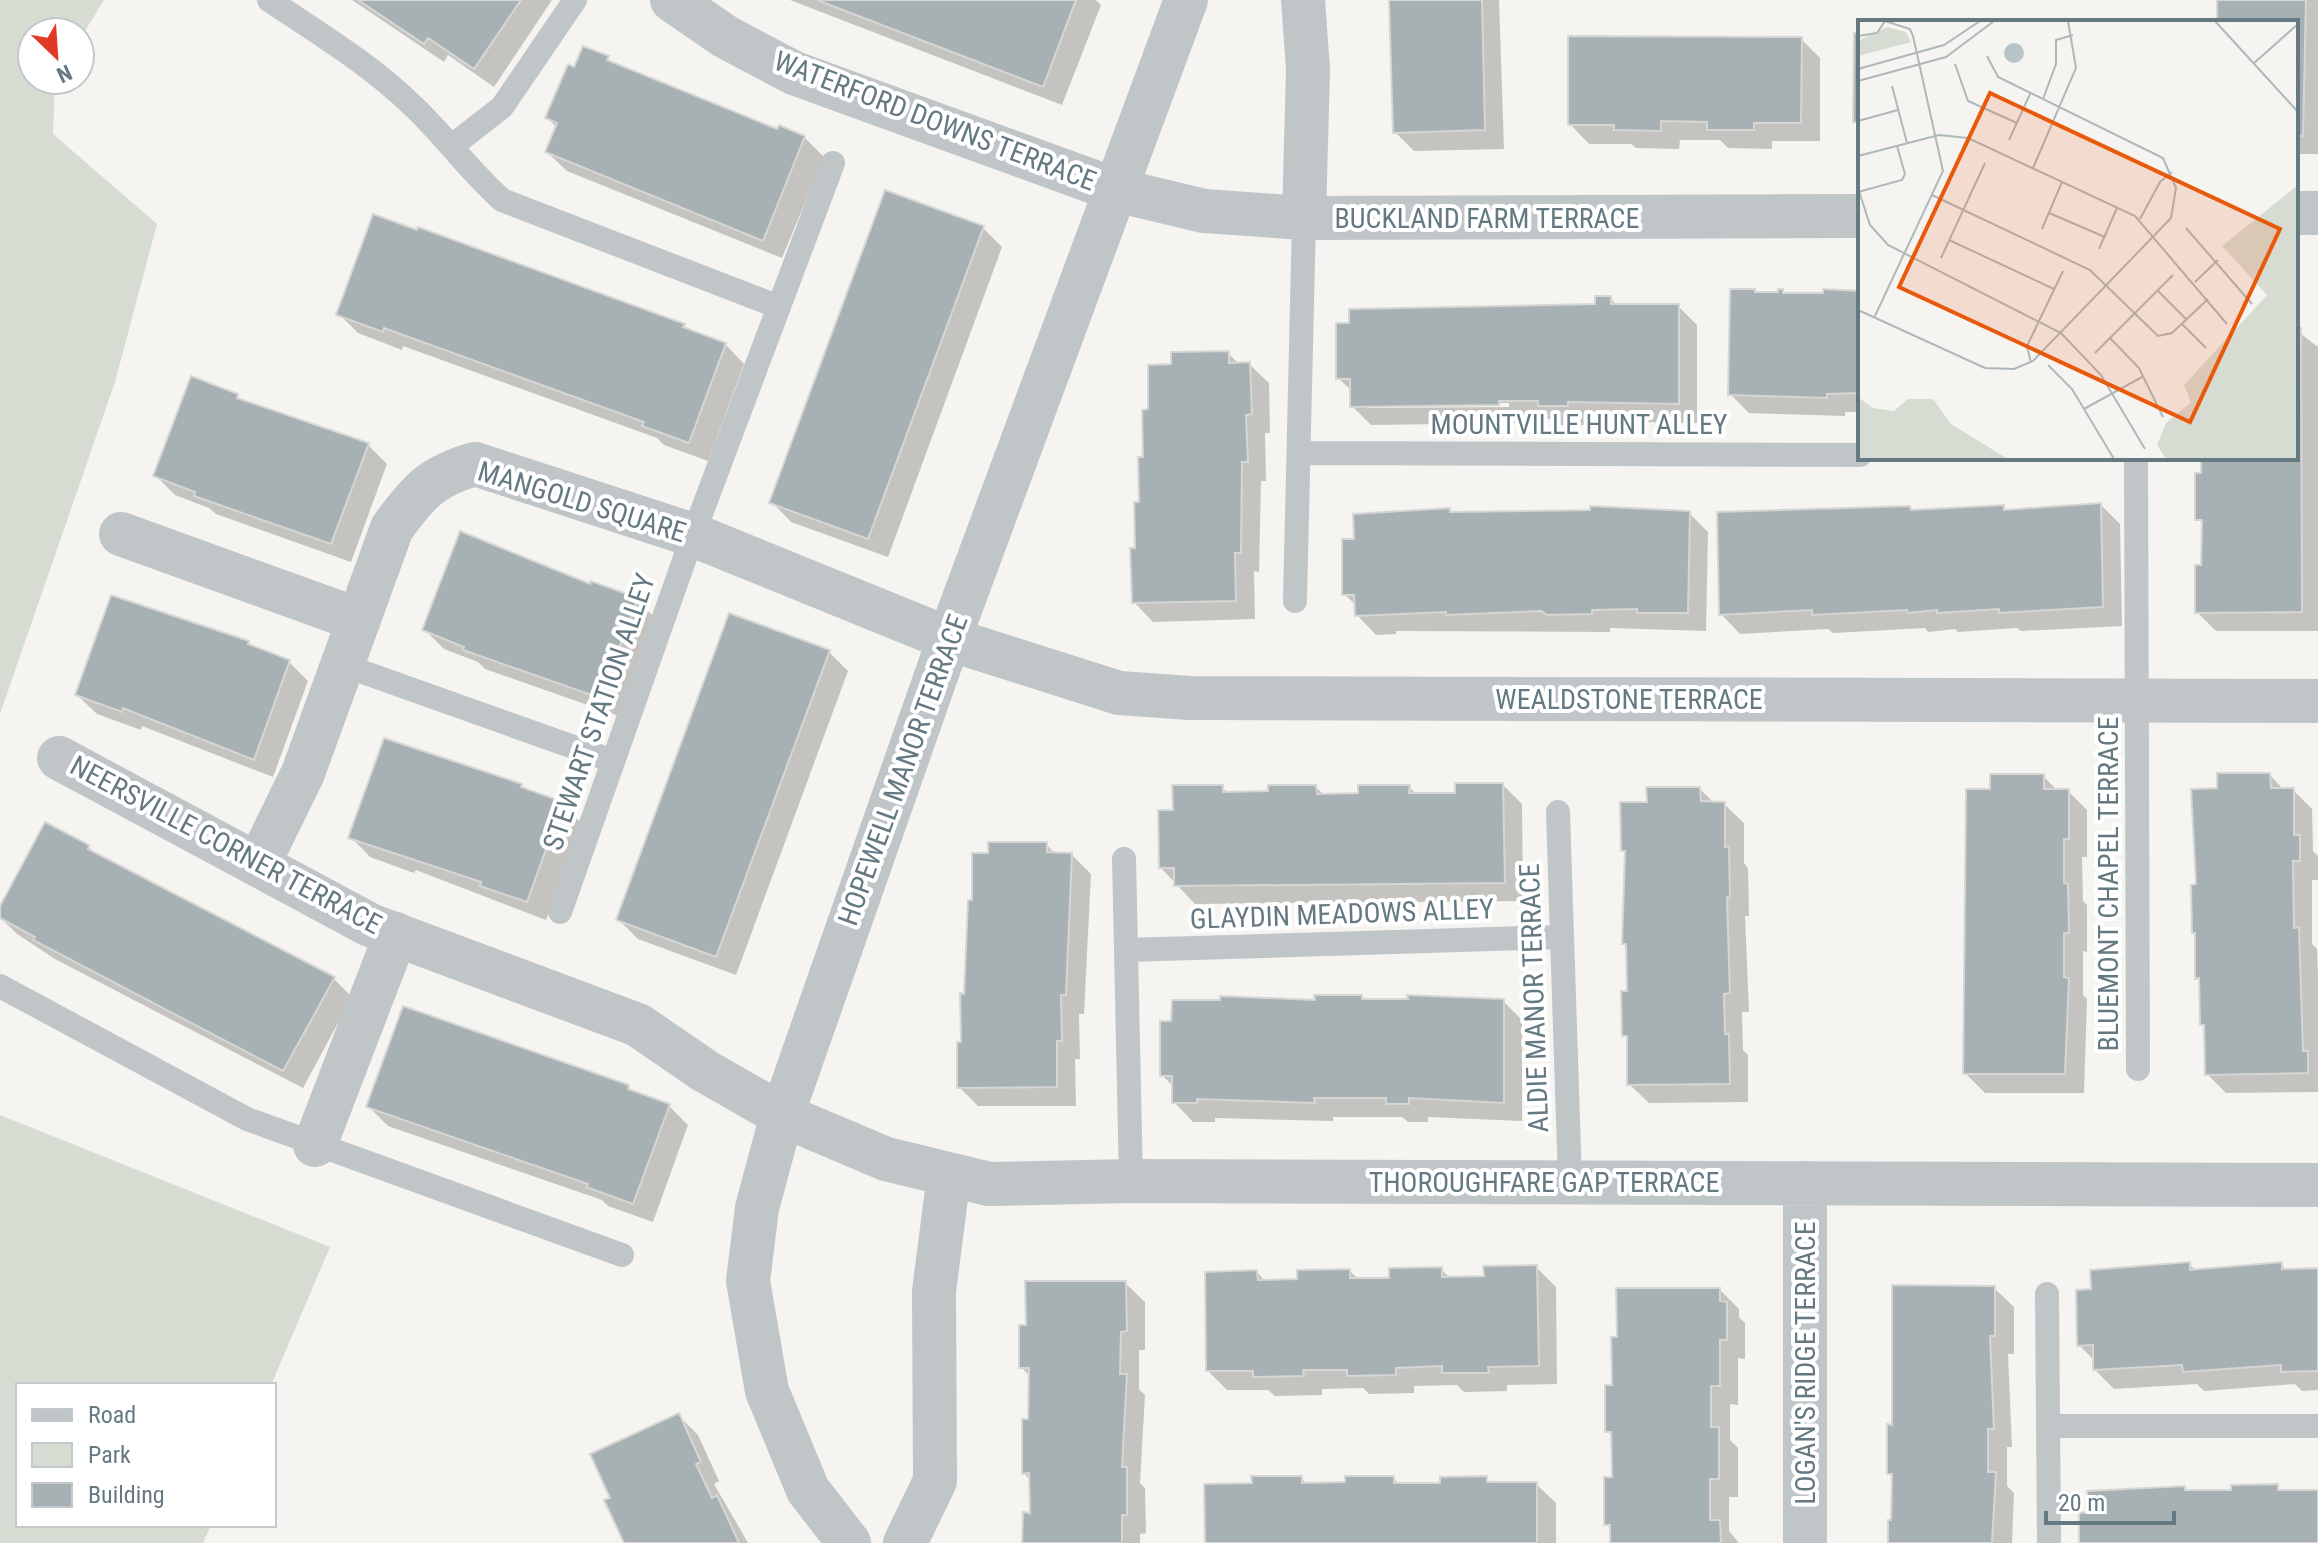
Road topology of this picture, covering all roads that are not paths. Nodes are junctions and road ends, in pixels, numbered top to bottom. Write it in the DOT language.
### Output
graph roads {
  1 [pos="269,0"];
  2 [pos="575,0"];
  3 [pos="672,0"];
  4 [pos="1186,0"];
  5 [pos="1303,0"];
  6 [pos="452,146"];
  7 [pos="833,163"];
  8 [pos="1116,190"];
  9 [pos="1858,216"];
  10 [pos="1304,218"];
  11 [pos="779,307"];
  12 [pos="1299,453"];
  13 [pos="1858,455"];
  14 [pos="2136,460"];
  15 [pos="121,534"];
  16 [pos="693,535"];
  17 [pos="1295,601"];
  18 [pos="359,620"];
  19 [pos="949,639"];
  20 [pos="343,665"];
  21 [pos="2138,700"];
  22 [pos="2318,701"];
  23 [pos="59,758"];
  24 [pos="613,761"];
  25 [pos="1558,812"];
  26 [pos="1124,859"];
  27 [pos="258,865"];
  28 [pos="560,912"];
  29 [pos="396,934"];
  30 [pos="1561,937"];
  31 [pos="1126,950"];
  32 [pos="0,986"];
  33 [pos="2138,1069"];
  34 [pos="782,1115"];
  35 [pos="315,1145"];
  36 [pos="949,1175"];
  37 [pos="1131,1181"];
  38 [pos="1570,1182"];
  39 [pos="1805,1183"];
  40 [pos="2318,1185"];
  41 [pos="622,1255"];
  42 [pos="2047,1294"];
  43 [pos="2048,1426"];
  44 [pos="2318,1426"];
  45 [pos="849,1543"];
  46 [pos="905,1543"];
  47 [pos="1805,1543"];
  48 [pos="2049,1543"];
  1 -- 6 [label="lane"];
  2 -- 6 [label="lane"];
  3 -- 8 [label="street, WATERFORD DOWNS TERRACE"];
  4 -- 8 [label="street, HOPEWELL MANOR TERRACE"];
  5 -- 10 [label="street"];
  6 -- 11 [label="lane"];
  7 -- 11 [label="lane, STEWART STATION ALLEY"];
  8 -- 10 [label="street, BUCKLAND FARM TERRACE"];
  8 -- 19 [label="street, HOPEWELL MANOR TERRACE"];
  9 -- 10 [label="street, BUCKLAND FARM TERRACE"];
  10 -- 12 [label="lane"];
  11 -- 16 [label="lane, STEWART STATION ALLEY"];
  12 -- 13 [label="lane, MOUNTVILLE HUNT ALLEY"];
  12 -- 17 [label="lane"];
  14 -- 21 [label="lane"];
  15 -- 18 [label="street"];
  16 -- 18 [label="street, MANGOLD SQUARE"];
  16 -- 19 [label="street, MANGOLD SQUARE"];
  16 -- 24 [label="lane, STEWART STATION ALLEY"];
  18 -- 20 [label="street, MANGOLD SQUARE"];
  19 -- 21 [label="street, WEALDSTONE TERRACE"];
  19 -- 34 [label="street, HOPEWELL MANOR TERRACE"];
  20 -- 24 [label="lane"];
  20 -- 27 [label="street, MANGOLD SQUARE"];
  21 -- 22 [label="street, WEALDSTONE TERRACE"];
  21 -- 33 [label="lane, BLUEMONT CHAPEL TERRACE"];
  23 -- 27 [label="street, NEERSVILLE CORNER TERRACE"];
  24 -- 28 [label="lane, STEWART STATION ALLEY"];
  25 -- 30 [label="lane, ALDIE MANOR TERRACE"];
  26 -- 31 [label="lane"];
  27 -- 29 [label="street, NEERSVILLE CORNER TERRACE"];
  29 -- 34 [label="street, NEERSVILLE CORNER TERRACE"];
  29 -- 35 [label="street"];
  30 -- 31 [label="lane, GLAYDIN MEADOWS ALLEY"];
  30 -- 38 [label="lane, ALDIE MANOR TERRACE"];
  31 -- 37 [label="lane"];
  32 -- 35 [label="lane"];
  34 -- 36 [label="street, THOROUGHFARE GAP TERRACE"];
  34 -- 45 [label="street, HOPEWELL MANOR TERRACE"];
  35 -- 41 [label="lane"];
  36 -- 37 [label="street, THOROUGHFARE GAP TERRACE"];
  36 -- 46 [label="street"];
  37 -- 38 [label="street, THOROUGHFARE GAP TERRACE"];
  38 -- 39 [label="street, THOROUGHFARE GAP TERRACE"];
  39 -- 40 [label="street, THOROUGHFARE GAP TERRACE"];
  39 -- 47 [label="street, LOGAN'S RIDGE TERRACE"];
  42 -- 43 [label="lane"];
  43 -- 44 [label="lane"];
  43 -- 48 [label="lane"];
}
